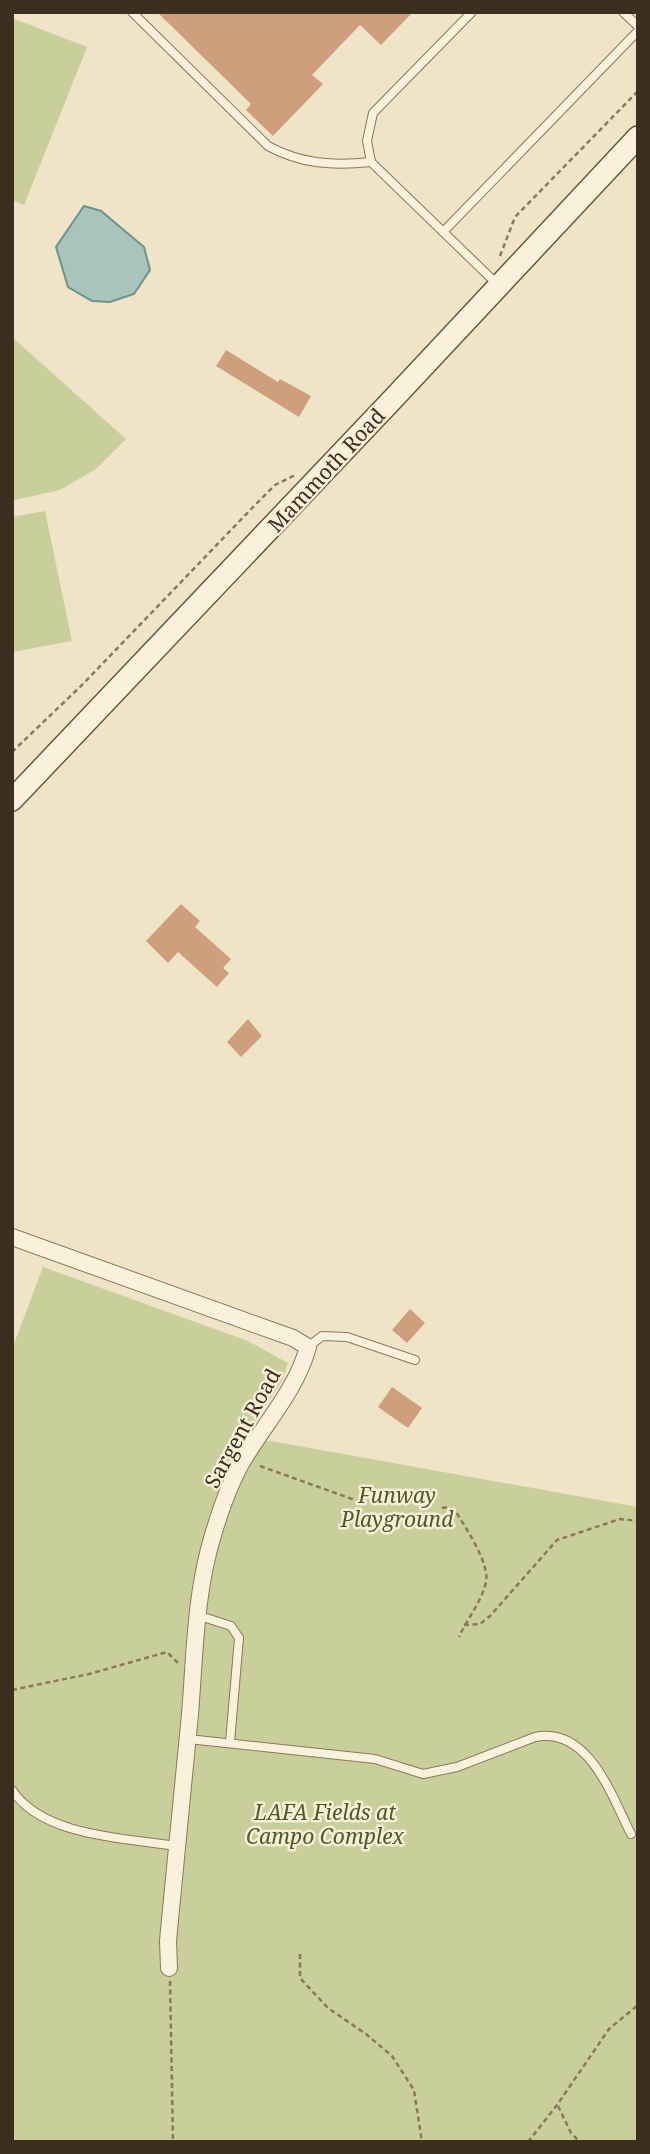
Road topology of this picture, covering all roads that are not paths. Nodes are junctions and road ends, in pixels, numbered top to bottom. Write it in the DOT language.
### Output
graph roads {
  1 [pos="132,12"];
  2 [pos="624,12"];
  3 [pos="468,14"];
  4 [pos="638,26"];
  5 [pos="638,31"];
  6 [pos="638,136"];
  7 [pos="370,162"];
  8 [pos="443,232"];
  9 [pos="499,285"];
  10 [pos="12,800"];
  11 [pos="12,1237"];
  12 [pos="308,1347"];
  13 [pos="415,1360"];
  14 [pos="196,1615"];
  15 [pos="187,1739"];
  16 [pos="230,1742"];
  17 [pos="12,1790"];
  18 [pos="631,1834"];
  19 [pos="177,1846"];
  20 [pos="169,1968"];
  1 -- 7 [label="lane"];
  2 -- 4 [label="lane"];
  3 -- 7 [label="lane"];
  5 -- 8 [label="lane"];
  6 -- 9 [label="main road, Mammoth Road"];
  7 -- 8 [label="lane"];
  8 -- 9 [label="lane"];
  9 -- 10 [label="main road, Mammoth Road"];
  11 -- 12 [label="street"];
  12 -- 13 [label="lane"];
  12 -- 14 [label="street, Sargent Road"];
  14 -- 15 [label="street, Sargent Road"];
  14 -- 16 [label="lane"];
  15 -- 16 [label="lane"];
  15 -- 19 [label="street, Sargent Road"];
  16 -- 18 [label="lane"];
  17 -- 19 [label="lane"];
  19 -- 20 [label="street, Sargent Road"];
}
